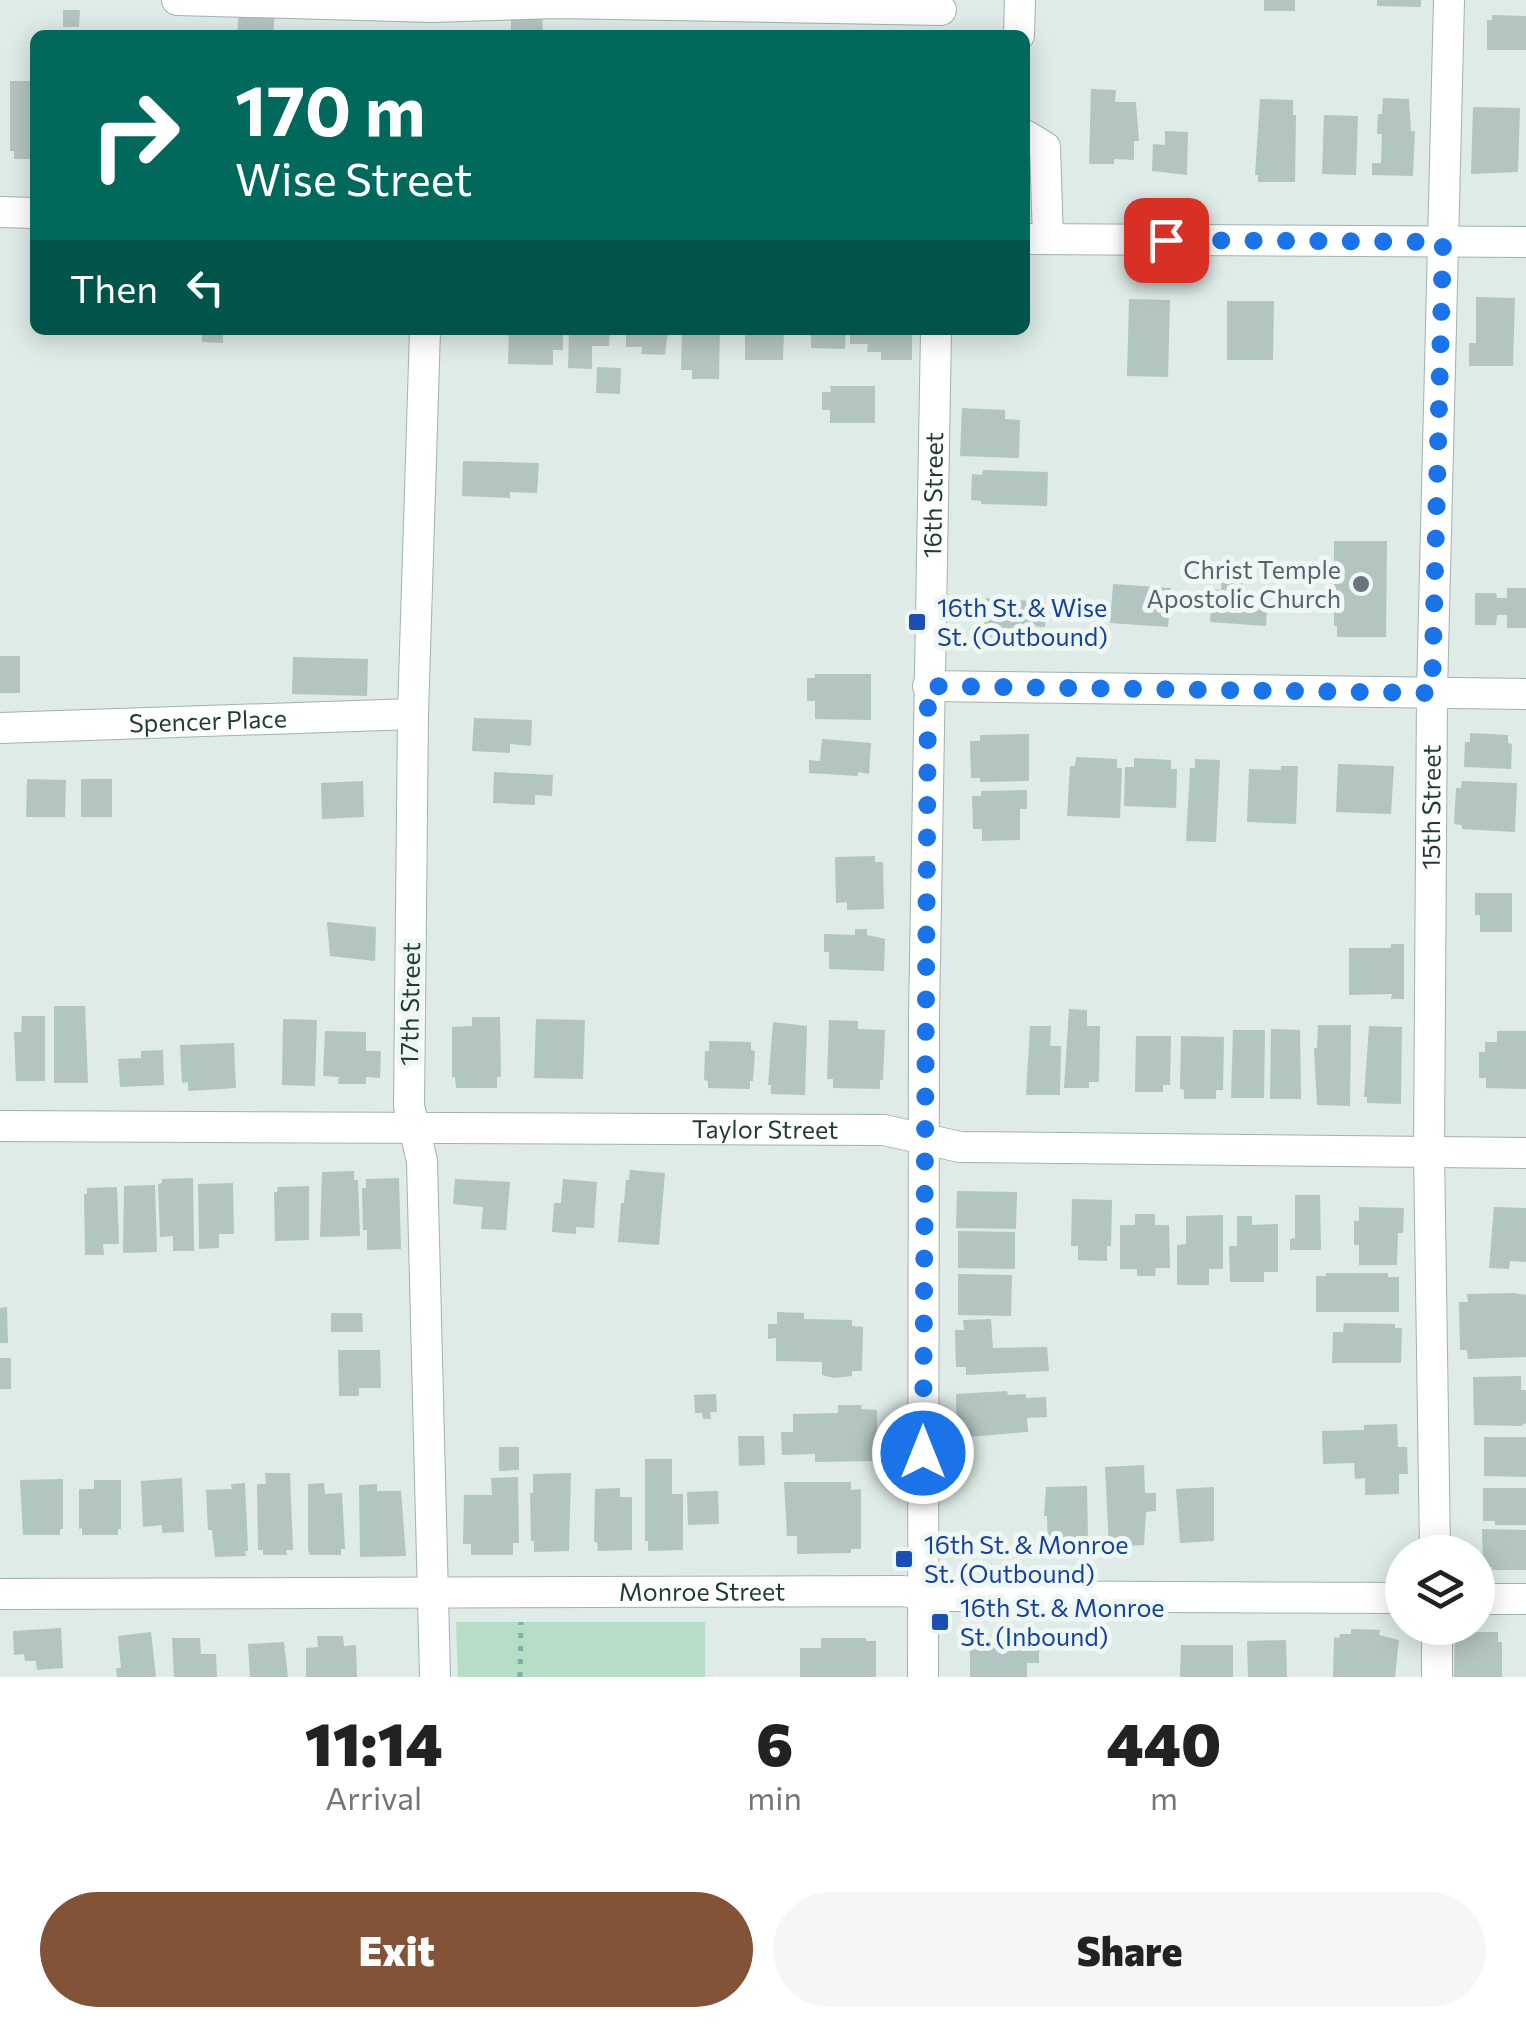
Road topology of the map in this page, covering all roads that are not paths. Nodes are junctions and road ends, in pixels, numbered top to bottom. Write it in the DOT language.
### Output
graph roads {
  1 [pos="177,0"];
  2 [pos="1020,0"];
  3 [pos="1449,0"];
  4 [pos="432,14"];
  5 [pos="941,15"];
  6 [pos="1019,30"];
  7 [pos="1030,138"];
  8 [pos="0,212"];
  9 [pos="30,214"];
  10 [pos="1036,239"];
  11 [pos="1443,242"];
  12 [pos="1526,242"];
  13 [pos="425,335"];
  14 [pos="936,335"];
  15 [pos="928,686"];
  16 [pos="1432,693"];
  17 [pos="1526,694"];
  18 [pos="413,714"];
  19 [pos="0,728"];
  20 [pos="0,1126"];
  21 [pos="414,1127"];
  22 [pos="923,1140"];
  23 [pos="1428,1151"];
  24 [pos="1526,1153"];
  25 [pos="1436,1535"];
  26 [pos="432,1593"];
  27 [pos="0,1594"];
  28 [pos="922,1594"];
  29 [pos="1385,1598"];
  30 [pos="1495,1598"];
  31 [pos="1526,1599"];
  32 [pos="1436,1645"];
  33 [pos="434,1677"];
  34 [pos="923,1677"];
  35 [pos="1437,1677"];
  1 -- 4 [label="street"];
  2 -- 6 [label="street"];
  3 -- 11 [label="street, 15th Street"];
  4 -- 5 [label="street"];
  7 -- 10 [label="street"];
  8 -- 9 [label="street"];
  10 -- 11 [label="street"];
  11 -- 12 [label="street"];
  11 -- 16 [label="street, 15th Street"];
  13 -- 18 [label="street, 17th Street"];
  14 -- 15 [label="street, 16th Street"];
  15 -- 16 [label="street"];
  15 -- 22 [label="street, 16th Street"];
  16 -- 17 [label="street"];
  16 -- 23 [label="street, 15th Street"];
  18 -- 19 [label="street, Spencer Place"];
  18 -- 21 [label="street, 17th Street"];
  20 -- 21 [label="street, Taylor Street"];
  21 -- 22 [label="street, Taylor Street"];
  21 -- 26 [label="street, 17th Street"];
  22 -- 23 [label="street, Taylor Street"];
  22 -- 28 [label="street, 16th Street"];
  23 -- 24 [label="street, Taylor Street"];
  23 -- 25 [label="street, 15th Street"];
  26 -- 27 [label="street, Monroe Street"];
  26 -- 28 [label="street, Monroe Street"];
  26 -- 33 [label="street, 17th Street"];
  28 -- 29 [label="street, Monroe Street"];
  28 -- 34 [label="street, 16th Street"];
  30 -- 31 [label="street"];
  32 -- 35 [label="street"];
}
